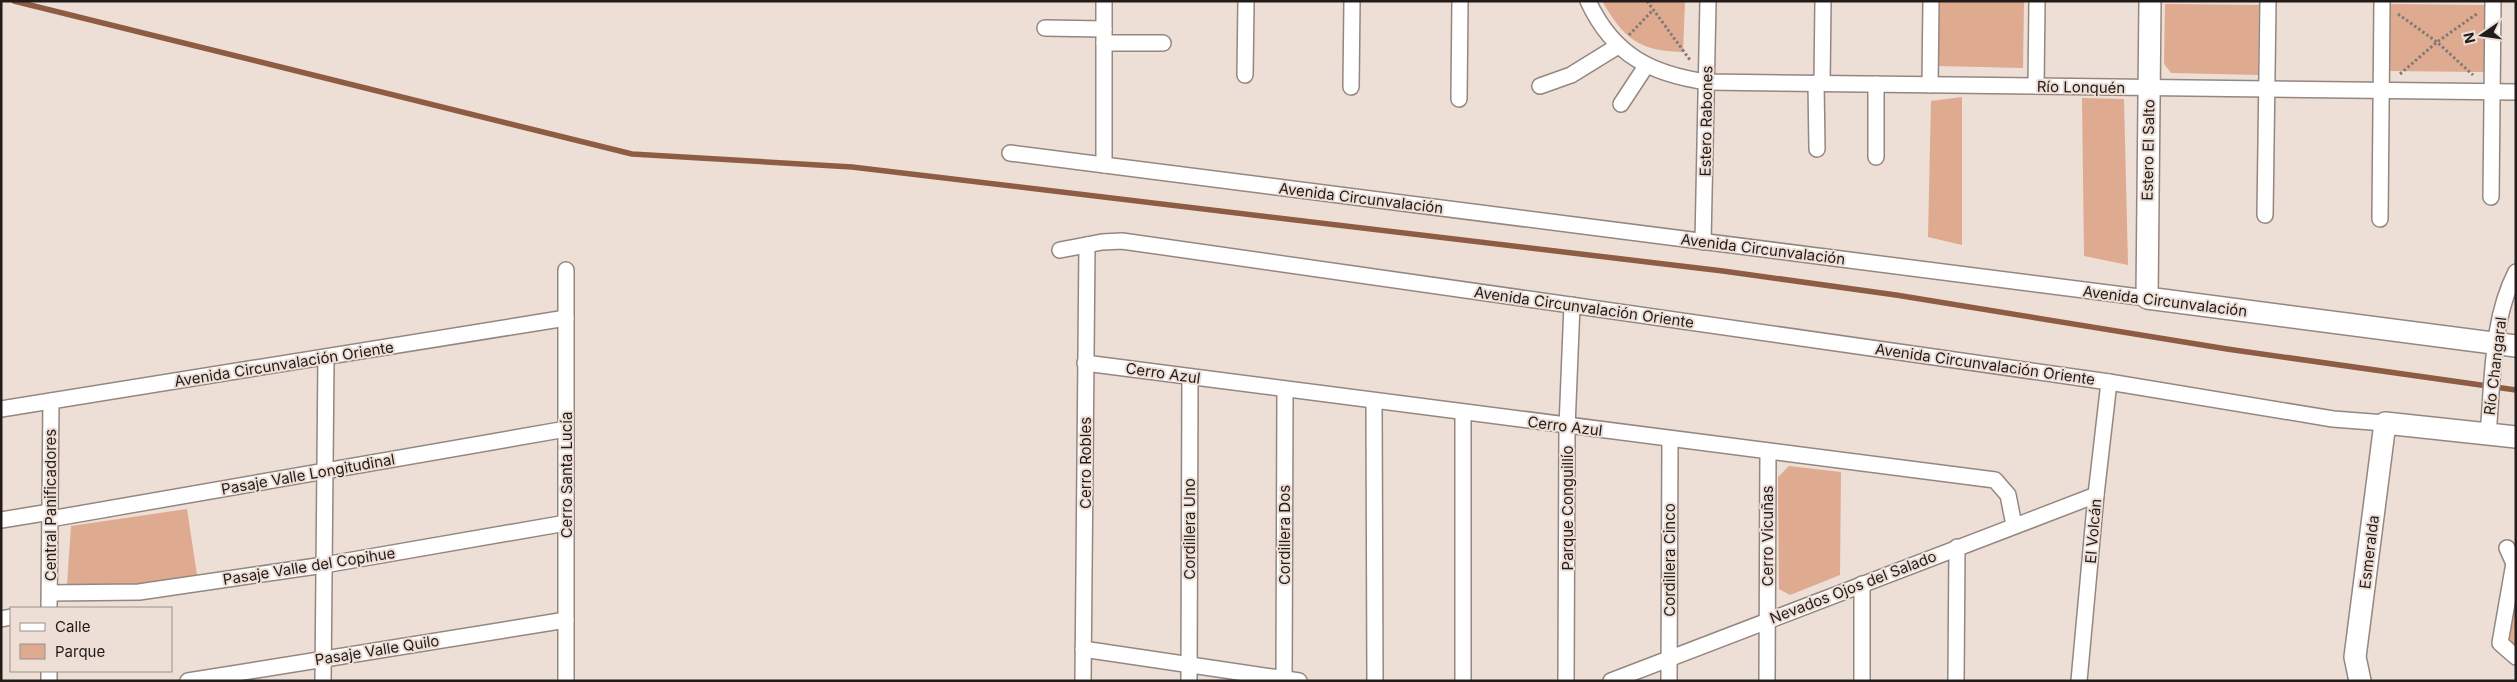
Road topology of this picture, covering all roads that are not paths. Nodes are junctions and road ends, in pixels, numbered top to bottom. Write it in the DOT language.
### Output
graph roads {
  1 [pos="1104,1"];
  2 [pos="1246,1"];
  3 [pos="1352,1"];
  4 [pos="1460,1"];
  5 [pos="1588,1"];
  6 [pos="1708,1"];
  7 [pos="1824,1"];
  8 [pos="1931,1"];
  9 [pos="2037,1"];
  10 [pos="2150,1"];
  11 [pos="2268,1"];
  12 [pos="2382,2"];
  13 [pos="2493,2"];
  14 [pos="1044,28"];
  15 [pos="1104,36"];
  16 [pos="1163,43"];
  17 [pos="1618,46"];
  18 [pos="1646,66"];
  19 [pos="1245,75"];
  20 [pos="1707,82"];
  21 [pos="1819,83"];
  22 [pos="1876,84"];
  23 [pos="1930,85"];
  24 [pos="1540,86"];
  25 [pos="2036,86"];
  26 [pos="1351,87"];
  27 [pos="2149,88"];
  28 [pos="2267,89"];
  29 [pos="2381,90"];
  30 [pos="2492,92"];
  31 [pos="2516,92"];
  32 [pos="1458,99"];
  33 [pos="1621,104"];
  34 [pos="1817,149"];
  35 [pos="1010,153"];
  36 [pos="1876,156"];
  37 [pos="1104,165"];
  38 [pos="2491,197"];
  39 [pos="2265,214"];
  40 [pos="2380,219"];
  41 [pos="1703,242"];
  42 [pos="1087,245"];
  43 [pos="1060,250"];
  44 [pos="566,270"];
  45 [pos="2514,278"];
  46 [pos="2147,298"];
  47 [pos="1572,304"];
  48 [pos="566,318"];
  49 [pos="2503,349"];
  50 [pos="326,357"];
  51 [pos="1086,363"];
  52 [pos="1190,377"];
  53 [pos="2109,382"];
  54 [pos="1285,390"];
  55 [pos="51,402"];
  56 [pos="1374,402"];
  57 [pos="1,409"];
  58 [pos="1463,413"];
  59 [pos="2385,423"];
  60 [pos="1567,427"];
  61 [pos="566,429"];
  62 [pos="2488,434"];
  63 [pos="2516,437"];
  64 [pos="1670,439"];
  65 [pos="1768,452"];
  66 [pos="326,471"];
  67 [pos="2096,495"];
  68 [pos="50,516"];
  69 [pos="1,520"];
  70 [pos="566,523"];
  71 [pos="2014,525"];
  72 [pos="1957,547"];
  73 [pos="2507,548"];
  74 [pos="324,565"];
  75 [pos="2515,566"];
  76 [pos="1862,584"];
  77 [pos="50,593"];
  78 [pos="49,607"];
  79 [pos="566,620"];
  80 [pos="1767,620"];
  81 [pos="1084,650"];
  82 [pos="2355,657"];
  83 [pos="2516,657"];
  84 [pos="323,658"];
  85 [pos="1669,659"];
  86 [pos="1189,665"];
  87 [pos="1289,680"];
  88 [pos="188,681"];
  89 [pos="323,681"];
  90 [pos="566,681"];
  91 [pos="1083,681"];
  92 [pos="1189,681"];
  93 [pos="1375,681"];
  94 [pos="1464,681"];
  95 [pos="1566,681"];
  96 [pos="1611,681"];
  97 [pos="1669,681"];
  98 [pos="1767,681"];
  99 [pos="1862,681"];
  100 [pos="1956,681"];
  101 [pos="2079,681"];
  102 [pos="2349,681"];
  103 [pos="2360,681"];
  1 -- 15 [label="street"];
  2 -- 19 [label="street"];
  3 -- 26 [label="street"];
  4 -- 32 [label="street"];
  5 -- 17 [label="street, Río Lonquén"];
  6 -- 20 [label="street, Estero Rabones"];
  7 -- 21 [label="street"];
  8 -- 23 [label="street"];
  9 -- 25 [label="street"];
  10 -- 27 [label="street, Estero El Salto"];
  11 -- 28 [label="street"];
  12 -- 29 [label="street"];
  13 -- 30 [label="street"];
  14 -- 15 [label="street"];
  15 -- 16 [label="street"];
  15 -- 37 [label="street"];
  17 -- 18 [label="street, Río Lonquén"];
  17 -- 24 [label="street"];
  18 -- 20 [label="street, Río Lonquén"];
  18 -- 33 [label="street"];
  20 -- 21 [label="street, Río Lonquén"];
  20 -- 41 [label="street, Estero Rabones"];
  21 -- 22 [label="street, Río Lonquén"];
  21 -- 34 [label="street"];
  22 -- 23 [label="street, Río Lonquén"];
  22 -- 36 [label="street"];
  23 -- 25 [label="street, Río Lonquén"];
  25 -- 27 [label="street, Río Lonquén"];
  27 -- 28 [label="street, Río Lonquén"];
  27 -- 46 [label="street, Estero El Salto"];
  28 -- 29 [label="street, Río Lonquén"];
  28 -- 39 [label="street"];
  29 -- 30 [label="street, Río Lonquén"];
  29 -- 40 [label="street"];
  30 -- 31 [label="street, Río Lonquén"];
  30 -- 38 [label="street"];
  35 -- 37 [label="street, Avenida Circunvalación"];
  37 -- 41 [label="street, Avenida Circunvalación"];
  41 -- 46 [label="street, Avenida Circunvalación"];
  42 -- 43 [label="street, Avenida Circunvalación Oriente"];
  42 -- 47 [label="street, Avenida Circunvalación Oriente"];
  42 -- 51 [label="street, Cerro Robles"];
  44 -- 48 [label="street, Cerro Santa Lucía"];
  45 -- 49 [label="street, Río Changaral"];
  46 -- 49 [label="street, Avenida Circunvalación"];
  47 -- 53 [label="street, Avenida Circunvalación Oriente"];
  47 -- 60 [label="street, Parque Conguillío"];
  48 -- 50 [label="street, Avenida Circunvalación Oriente"];
  48 -- 61 [label="street, Cerro Santa Lucía"];
  49 -- 62 [label="street, Río Changaral"];
  50 -- 55 [label="street, Avenida Circunvalación Oriente"];
  50 -- 66 [label="street"];
  51 -- 52 [label="street, Cerro Azul"];
  51 -- 81 [label="street, Cerro Robles"];
  52 -- 54 [label="street, Cerro Azul"];
  52 -- 86 [label="street, Cordillera Uno"];
  53 -- 59 [label="street"];
  53 -- 67 [label="street, El Volcán"];
  54 -- 56 [label="street, Cerro Azul"];
  54 -- 87 [label="street, Cordillera Dos"];
  55 -- 57 [label="street, Avenida Circunvalación Oriente"];
  55 -- 68 [label="street, Central Panificadores"];
  56 -- 58 [label="street, Cerro Azul"];
  56 -- 93 [label="street"];
  58 -- 60 [label="street, Cerro Azul"];
  58 -- 94 [label="street"];
  59 -- 62 [label="street"];
  59 -- 82 [label="street, Esmeralda"];
  60 -- 64 [label="street, Cerro Azul"];
  60 -- 95 [label="street, Parque Conguillío"];
  61 -- 66 [label="street, Pasaje Valle Longitudinal"];
  61 -- 70 [label="street, Cerro Santa Lucía"];
  62 -- 63 [label="street"];
  64 -- 65 [label="street, Cerro Azul"];
  64 -- 85 [label="street, Cordillera Cinco"];
  65 -- 71 [label="street, Cerro Azul"];
  65 -- 80 [label="street, Cerro Vicuñas"];
  66 -- 68 [label="street, Pasaje Valle Longitudinal"];
  66 -- 74 [label="street"];
  67 -- 71 [label="street, Nevados Ojos del Salado"];
  67 -- 101 [label="street, El Volcán"];
  68 -- 69 [label="street, Pasaje Valle Longitudinal"];
  68 -- 77 [label="street, Central Panificadores"];
  70 -- 74 [label="street, Pasaje Valle del Copihue"];
  70 -- 79 [label="street, Cerro Santa Lucía"];
  71 -- 72 [label="street, Nevados Ojos del Salado"];
  72 -- 76 [label="street, Nevados Ojos del Salado"];
  72 -- 100 [label="street"];
  73 -- 75 [label="street"];
  74 -- 77 [label="street, Pasaje Valle del Copihue"];
  74 -- 84 [label="street"];
  75 -- 83 [label="street"];
  76 -- 80 [label="street, Nevados Ojos del Salado"];
  76 -- 99 [label="street"];
  77 -- 78 [label="street, Central Panificadores"];
  79 -- 84 [label="street, Pasaje Valle Quilo"];
  79 -- 90 [label="street, Cerro Santa Lucía"];
  80 -- 85 [label="street, Nevados Ojos del Salado"];
  80 -- 98 [label="street, Cerro Vicuñas"];
  81 -- 86 [label="street"];
  81 -- 91 [label="street, Cerro Robles"];
  82 -- 102 [label="street"];
  82 -- 103 [label="street, Esmeralda"];
  84 -- 88 [label="street, Pasaje Valle Quilo"];
  84 -- 89 [label="street"];
  85 -- 96 [label="street, Nevados Ojos del Salado"];
  85 -- 97 [label="street, Cordillera Cinco"];
  86 -- 87 [label="street"];
  86 -- 92 [label="street, Cordillera Uno"];
}
